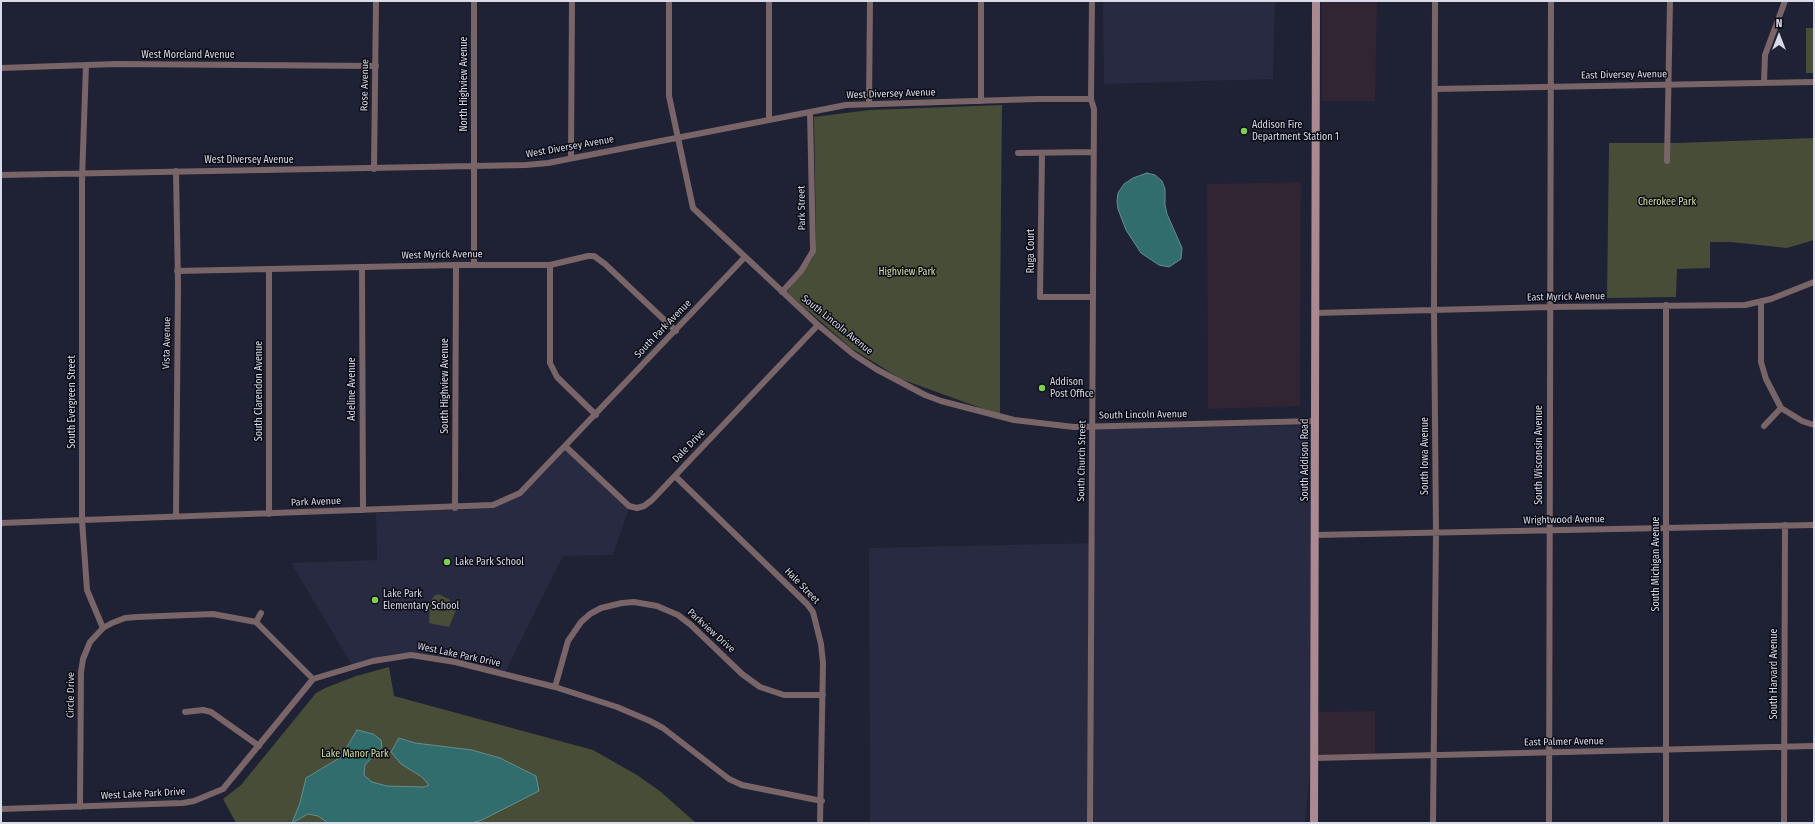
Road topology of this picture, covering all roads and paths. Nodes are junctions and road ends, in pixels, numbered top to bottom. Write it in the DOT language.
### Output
graph roads {
  1 [pos="376,1"];
  2 [pos="474,1"];
  3 [pos="572,1"];
  4 [pos="669,1"];
  5 [pos="769,1"];
  6 [pos="870,1"];
  7 [pos="981,1"];
  8 [pos="1092,1"];
  9 [pos="1316,1"];
  10 [pos="1435,1"];
  11 [pos="1552,1"];
  12 [pos="1670,1"];
  13 [pos="1785,1"];
  14 [pos="86,65"];
  15 [pos="376,66"];
  16 [pos="1,68"];
  17 [pos="1764,82"];
  18 [pos="1814,82"];
  19 [pos="1668,84"];
  20 [pos="1550,87"];
  21 [pos="1435,89"];
  22 [pos="1091,99"];
  23 [pos="981,101"];
  24 [pos="869,104"];
  25 [pos="810,112"];
  26 [pos="769,120"];
  27 [pos="677,138"];
  28 [pos="1093,152"];
  29 [pos="1018,153"];
  30 [pos="1042,153"];
  31 [pos="571,158"];
  32 [pos="1667,161"];
  33 [pos="474,167"];
  34 [pos="374,169"];
  35 [pos="176,171"];
  36 [pos="82,173"];
  37 [pos="1,175"];
  38 [pos="744,258"];
  39 [pos="456,265"];
  40 [pos="474,265"];
  41 [pos="550,265"];
  42 [pos="362,267"];
  43 [pos="269,269"];
  44 [pos="178,271"];
  45 [pos="1814,282"];
  46 [pos="782,292"];
  47 [pos="1093,297"];
  48 [pos="1761,302"];
  49 [pos="1666,305"];
  50 [pos="1550,307"];
  51 [pos="1434,310"];
  52 [pos="1315,313"];
  53 [pos="818,325"];
  54 [pos="676,331"];
  55 [pos="1781,408"];
  56 [pos="596,415"];
  57 [pos="1315,421"];
  58 [pos="1814,424"];
  59 [pos="1092,426"];
  60 [pos="1764,426"];
  61 [pos="566,446"];
  62 [pos="675,476"];
  63 [pos="455,508"];
  64 [pos="363,510"];
  65 [pos="269,514"];
  66 [pos="176,516"];
  67 [pos="82,520"];
  68 [pos="1,523"];
  69 [pos="1785,525"];
  70 [pos="1814,525"];
  71 [pos="1666,528"];
  72 [pos="1549,530"];
  73 [pos="1436,533"];
  74 [pos="1315,535"];
  75 [pos="261,613"];
  76 [pos="256,622"];
  77 [pos="103,628"];
  78 [pos="313,680"];
  79 [pos="555,687"];
  80 [pos="822,695"];
  81 [pos="185,712"];
  82 [pos="259,746"];
  83 [pos="1784,746"];
  84 [pos="1814,746"];
  85 [pos="1666,750"];
  86 [pos="1548,752"];
  87 [pos="1433,754"];
  88 [pos="1314,758"];
  89 [pos="822,801"];
  90 [pos="80,807"];
  91 [pos="1,809"];
  92 [pos="820,823"];
  93 [pos="1090,823"];
  94 [pos="1314,823"];
  95 [pos="1433,823"];
  96 [pos="1548,823"];
  97 [pos="1666,823"];
  98 [pos="1784,823"];
  1 -- 15 [label="street, Rose Avenue"];
  2 -- 33 [label="street, North Highview Avenue"];
  3 -- 31 [label="street"];
  4 -- 27 [label="street, South Lincoln Avenue"];
  5 -- 26 [label="street"];
  6 -- 24 [label="street"];
  7 -- 23 [label="street"];
  8 -- 22 [label="street, South Church Street"];
  9 -- 52 [label="street, South Addison Road"];
  10 -- 21 [label="street, South Iowa Avenue"];
  11 -- 20 [label="street, South Wisconsin Avenue"];
  12 -- 19 [label="street"];
  13 -- 17 [label="street"];
  14 -- 15 [label="street, West Moreland Avenue"];
  14 -- 16 [label="street, West Moreland Avenue"];
  14 -- 36 [label="street, South Evergreen Street"];
  15 -- 34 [label="street, Rose Avenue"];
  17 -- 18 [label="street, East Diversey Avenue"];
  17 -- 19 [label="street, East Diversey Avenue"];
  19 -- 20 [label="street, East Diversey Avenue"];
  19 -- 32 [label="street"];
  20 -- 21 [label="street, East Diversey Avenue"];
  20 -- 50 [label="street, South Wisconsin Avenue"];
  21 -- 51 [label="street, South Iowa Avenue"];
  22 -- 23 [label="street, West Diversey Avenue"];
  22 -- 28 [label="street, South Church Street"];
  23 -- 24 [label="street, West Diversey Avenue"];
  24 -- 25 [label="street, West Diversey Avenue"];
  25 -- 26 [label="street, West Diversey Avenue"];
  25 -- 46 [label="street, Park Street"];
  26 -- 27 [label="street, West Diversey Avenue"];
  27 -- 31 [label="street, West Diversey Avenue"];
  27 -- 38 [label="street, South Lincoln Avenue"];
  28 -- 30 [label="street"];
  28 -- 47 [label="street, South Church Street"];
  29 -- 30 [label="street"];
  30 -- 47 [label="street, Ruga Court"];
  31 -- 33 [label="street, West Diversey Avenue"];
  33 -- 34 [label="street, West Diversey Avenue"];
  33 -- 40 [label="street"];
  34 -- 35 [label="street, West Diversey Avenue"];
  35 -- 36 [label="street, West Diversey Avenue"];
  35 -- 44 [label="street, Vista Avenue"];
  36 -- 37 [label="street, West Diversey Avenue"];
  36 -- 67 [label="street, South Evergreen Street"];
  38 -- 46 [label="street, South Lincoln Avenue"];
  38 -- 54 [label="street, South Park Avenue"];
  39 -- 40 [label="street, West Myrick Avenue"];
  39 -- 42 [label="street, West Myrick Avenue"];
  39 -- 63 [label="street, South Highview Avenue"];
  40 -- 41 [label="street, West Myrick Avenue"];
  41 -- 54 [label="street, West Myrick Avenue"];
  41 -- 56 [label="street"];
  42 -- 43 [label="street, West Myrick Avenue"];
  42 -- 64 [label="street, Adeline Avenue"];
  43 -- 44 [label="street, West Myrick Avenue"];
  43 -- 65 [label="street, South Clarendon Avenue"];
  44 -- 66 [label="street, Vista Avenue"];
  45 -- 48 [label="street, East Myrick Avenue"];
  46 -- 53 [label="street, South Lincoln Avenue"];
  47 -- 59 [label="street, South Church Street"];
  48 -- 49 [label="street, East Myrick Avenue"];
  48 -- 55 [label="street"];
  49 -- 50 [label="street, East Myrick Avenue"];
  49 -- 71 [label="street, South Michigan Avenue"];
  50 -- 51 [label="street, East Myrick Avenue"];
  50 -- 72 [label="street, South Wisconsin Avenue"];
  51 -- 52 [label="street, East Myrick Avenue"];
  51 -- 73 [label="street, South Iowa Avenue"];
  52 -- 57 [label="street, South Addison Road"];
  53 -- 59 [label="street, South Lincoln Avenue"];
  53 -- 62 [label="street, Dale Drive"];
  54 -- 56 [label="street, South Park Avenue"];
  55 -- 58 [label="street"];
  55 -- 60 [label="street"];
  56 -- 61 [label="street, Park Avenue"];
  57 -- 59 [label="street, South Lincoln Avenue"];
  57 -- 74 [label="street, South Addison Road"];
  59 -- 93 [label="street, South Church Street"];
  61 -- 62 [label="street, Dale Drive"];
  61 -- 63 [label="street, Park Avenue"];
  62 -- 80 [label="street, Hale Street"];
  63 -- 64 [label="street, Park Avenue"];
  64 -- 65 [label="street, Park Avenue"];
  65 -- 66 [label="street, Park Avenue"];
  66 -- 67 [label="street, Park Avenue"];
  67 -- 68 [label="street, Park Avenue"];
  67 -- 77 [label="street, South Evergreen Street"];
  69 -- 70 [label="street, Wrightwood Avenue"];
  69 -- 71 [label="street, Wrightwood Avenue"];
  69 -- 83 [label="street, South Harvard Avenue"];
  71 -- 72 [label="street, Wrightwood Avenue"];
  71 -- 85 [label="street, South Michigan Avenue"];
  72 -- 73 [label="street, Wrightwood Avenue"];
  72 -- 86 [label="street, South Wisconsin Avenue"];
  73 -- 74 [label="street, Wrightwood Avenue"];
  73 -- 87 [label="street, South Iowa Avenue"];
  74 -- 88 [label="street, South Addison Road"];
  75 -- 76 [label="street"];
  76 -- 77 [label="street, Circle Drive"];
  76 -- 78 [label="street"];
  77 -- 90 [label="street, Circle Drive"];
  78 -- 79 [label="street, West Lake Park Drive"];
  78 -- 82 [label="street, West Lake Park Drive"];
  79 -- 80 [label="street, Parkview Drive"];
  79 -- 89 [label="street, West Lake Park Drive"];
  80 -- 89 [label="street, Hale Street"];
  81 -- 82 [label="street"];
  82 -- 90 [label="street, West Lake Park Drive"];
  83 -- 84 [label="street, East Palmer Avenue"];
  83 -- 85 [label="street, East Palmer Avenue"];
  83 -- 98 [label="street, South Harvard Avenue"];
  85 -- 86 [label="street, East Palmer Avenue"];
  85 -- 97 [label="street, South Michigan Avenue"];
  86 -- 87 [label="street, East Palmer Avenue"];
  86 -- 96 [label="street, South Wisconsin Avenue"];
  87 -- 88 [label="street, East Palmer Avenue"];
  87 -- 95 [label="street, South Iowa Avenue"];
  88 -- 94 [label="street, South Addison Road"];
  89 -- 92 [label="street, Hale Street"];
  90 -- 91 [label="street, West Lake Park Drive"];
}
